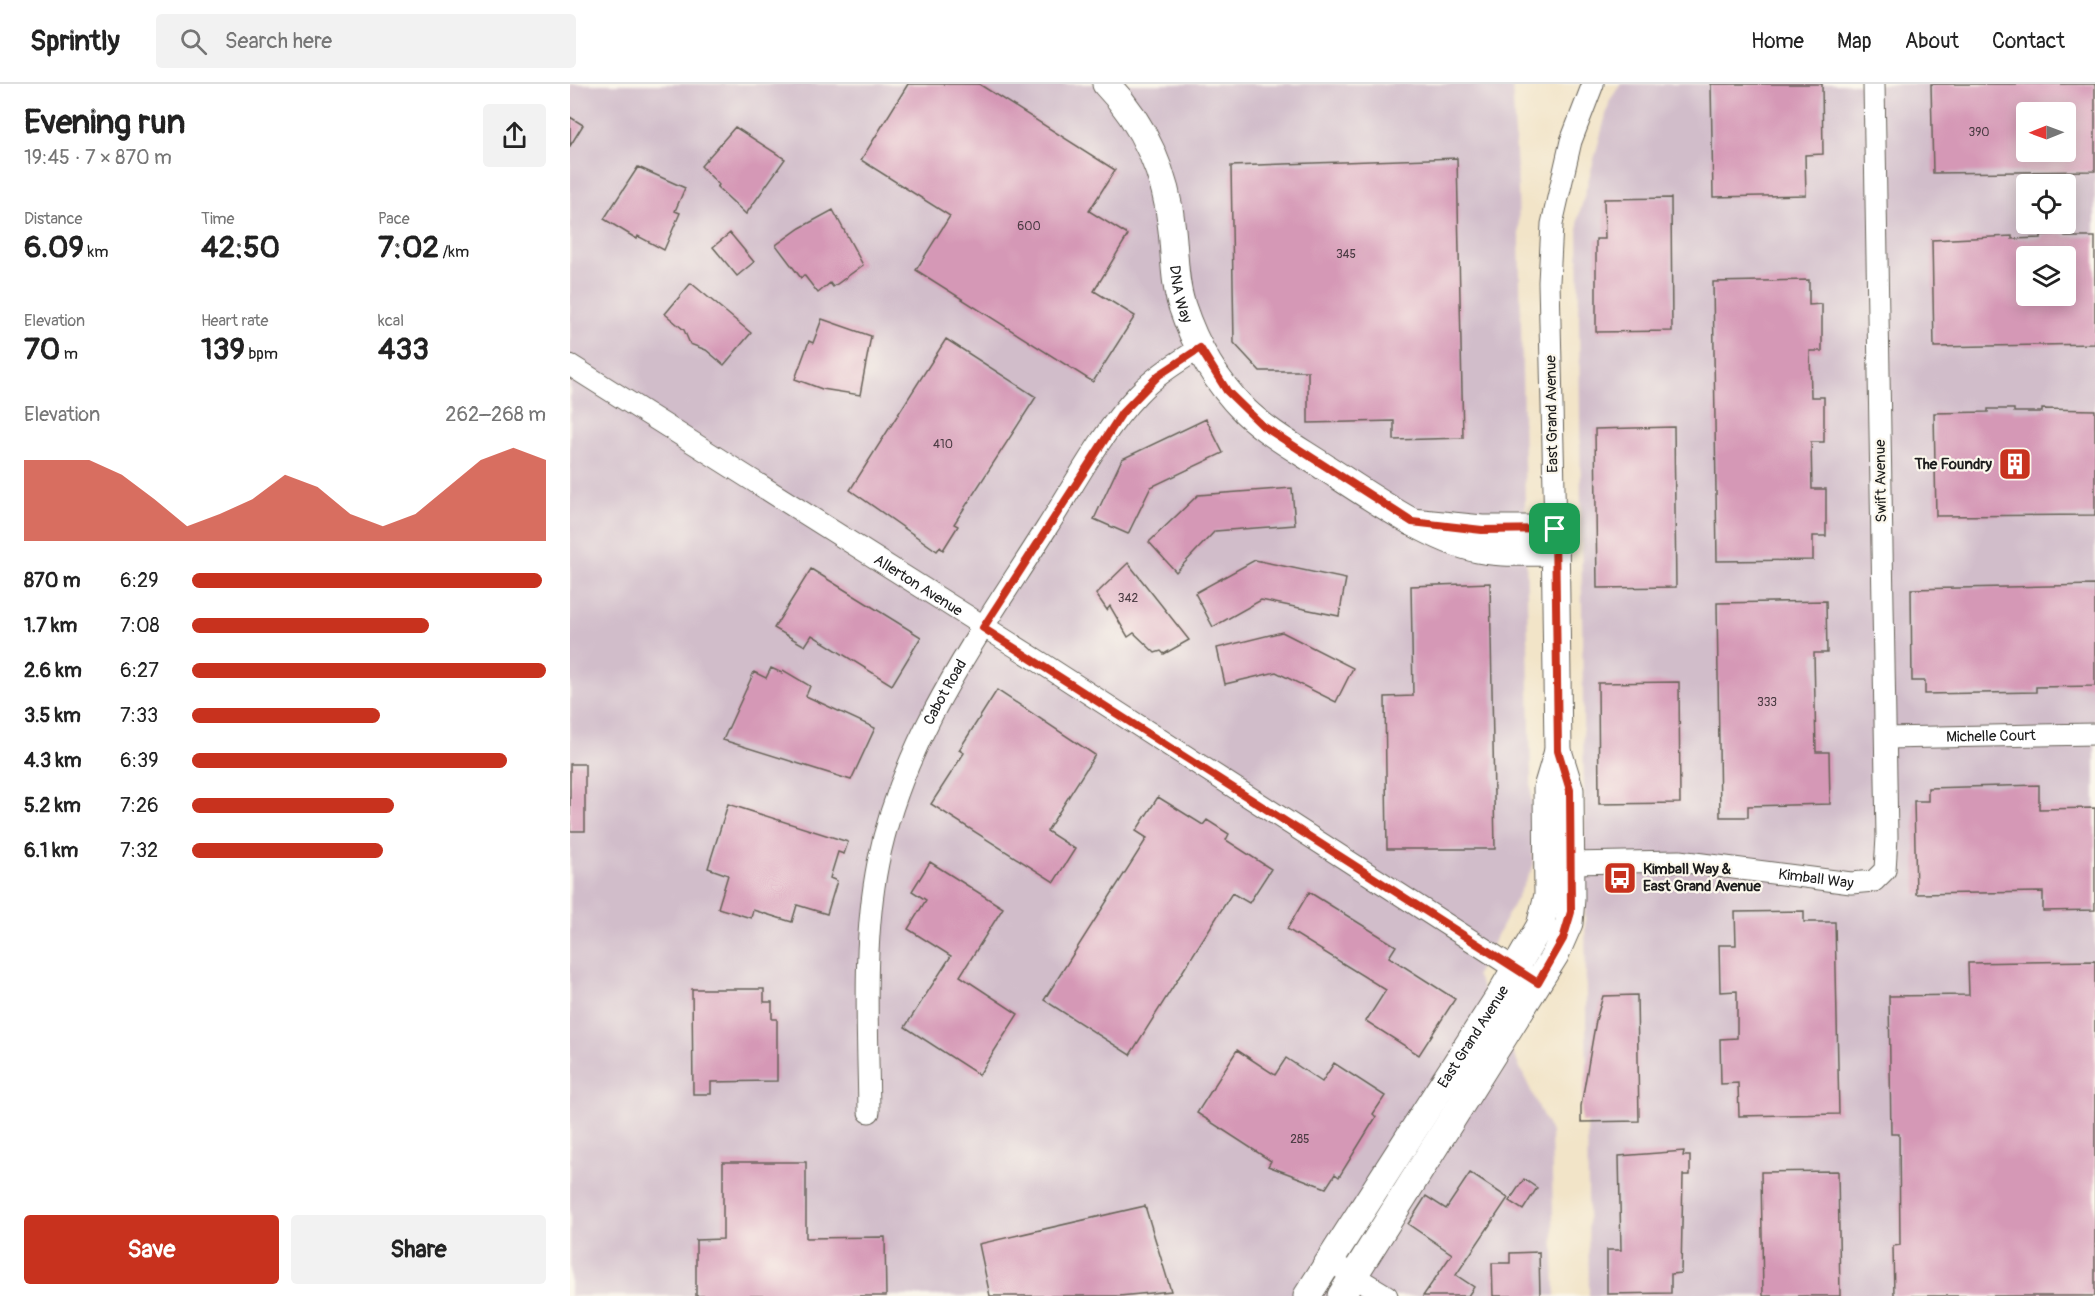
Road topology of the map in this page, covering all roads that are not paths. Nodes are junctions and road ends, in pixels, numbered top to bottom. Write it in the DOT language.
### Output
graph roads {
  1 [pos="1106,84"];
  2 [pos="1593,84"];
  3 [pos="1874,84"];
  4 [pos="1200,348"];
  5 [pos="570,365"];
  6 [pos="1555,541"];
  7 [pos="983,628"];
  8 [pos="2095,735"];
  9 [pos="1886,738"];
  10 [pos="1558,751"];
  11 [pos="1571,863"];
  12 [pos="1881,876"];
  13 [pos="1515,969"];
  14 [pos="1538,983"];
  15 [pos="869,1112"];
  16 [pos="1329,1261"];
  17 [pos="1347,1286"];
  18 [pos="1307,1296"];
  19 [pos="1387,1296"];
  1 -- 4 [label="main road, DNA Way"];
  2 -- 6 [label="street, East Grand Avenue"];
  3 -- 9 [label="street, Swift Avenue"];
  4 -- 6 [label="main road, DNA Way"];
  4 -- 7 [label="street, Cabot Road"];
  5 -- 7 [label="street, Allerton Avenue"];
  6 -- 10 [label="main road, East Grand Avenue"];
  7 -- 13 [label="street, Allerton Avenue"];
  7 -- 15 [label="street, Cabot Road"];
  8 -- 9 [label="street, Michelle Court"];
  9 -- 12 [label="street, Swift Avenue"];
  10 -- 11 [label="main road, East Grand Avenue"];
  10 -- 13 [label="main road, East Grand Avenue"];
  11 -- 12 [label="street, Kimball Way"];
  11 -- 14 [label="main road, East Grand Avenue"];
  13 -- 14 [label="street, Allerton Avenue"];
  13 -- 16 [label="main road, East Grand Avenue"];
  14 -- 17 [label="main road, East Grand Avenue"];
  16 -- 17 [label="street"];
  16 -- 18 [label="main road, East Grand Avenue"];
  17 -- 19 [label="street"];
}
